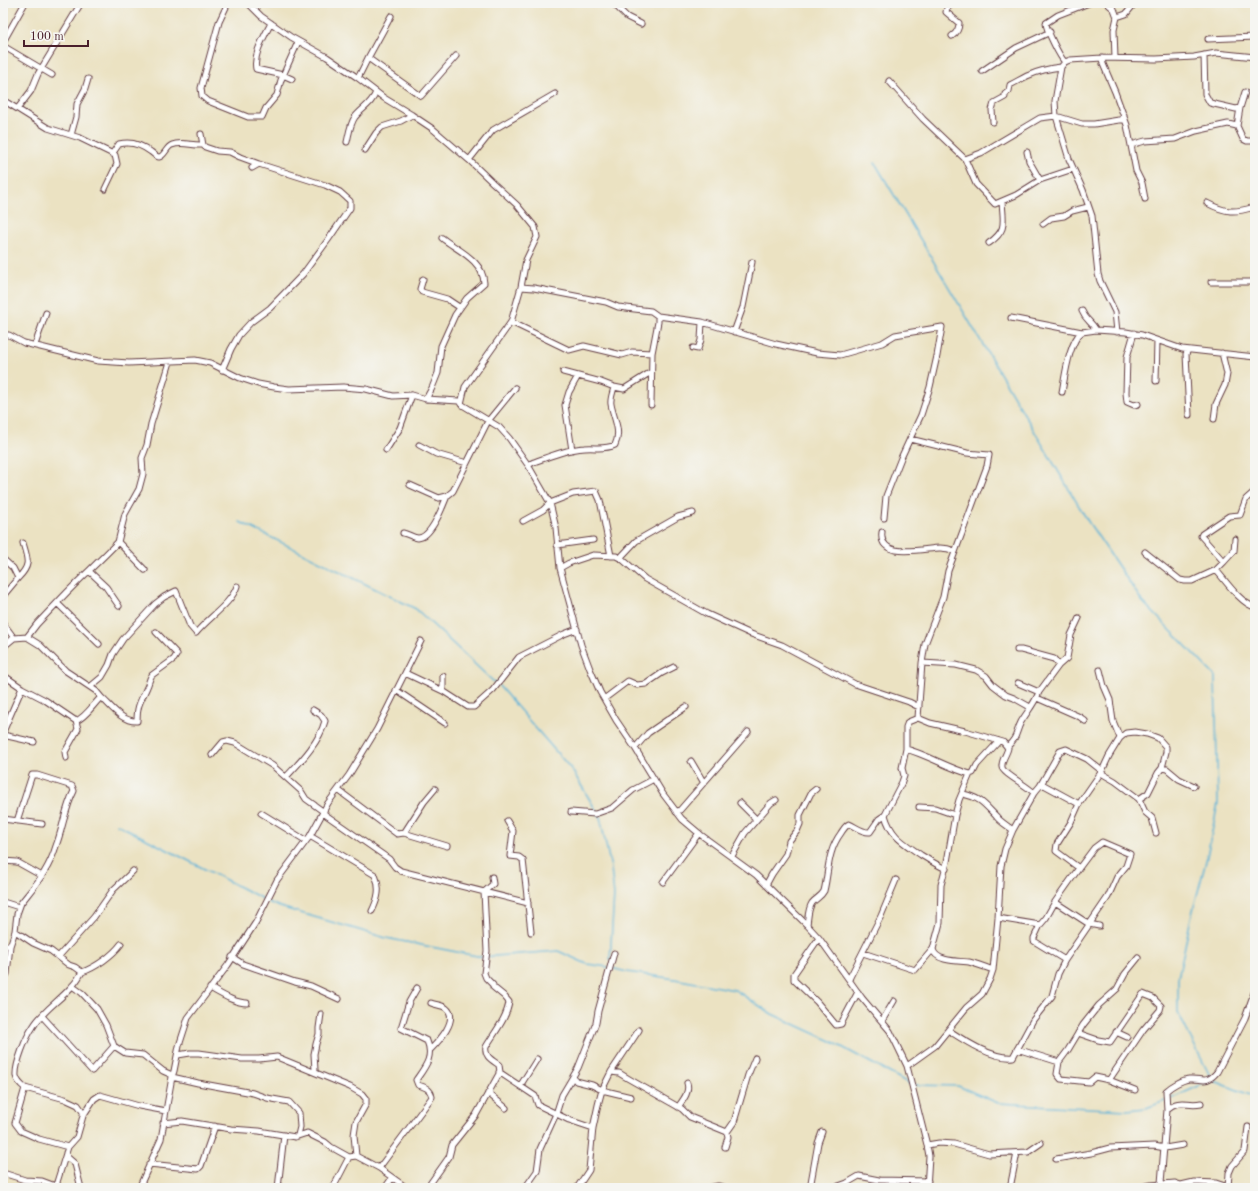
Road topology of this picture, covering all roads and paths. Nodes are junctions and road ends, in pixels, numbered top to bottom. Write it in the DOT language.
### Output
graph roads {
  1 [pos="25,3"];
  2 [pos="81,3"];
  3 [pos="228,3"];
  4 [pos="248,3"];
  5 [pos="612,3"];
  6 [pos="953,3"];
  7 [pos="1088,3"];
  8 [pos="1107,3"];
  9 [pos="1136,3"];
  10 [pos="391,16"];
  11 [pos="1117,17"];
  12 [pos="271,23"];
  13 [pos="641,24"];
  14 [pos="1050,32"];
  15 [pos="952,36"];
  16 [pos="1255,37"];
  17 [pos="1208,39"];
  18 [pos="3,42"];
  19 [pos="298,42"];
  20 [pos="3,46"];
  21 [pos="1204,55"];
  22 [pos="456,56"];
  23 [pos="1255,57"];
  24 [pos="368,58"];
  25 [pos="1102,58"];
  26 [pos="1115,58"];
  27 [pos="1063,65"];
  28 [pos="43,69"];
  29 [pos="982,71"];
  30 [pos="52,75"];
  31 [pos="283,75"];
  32 [pos="358,78"];
  33 [pos="88,79"];
  34 [pos="292,79"];
  35 [pos="889,81"];
  36 [pos="376,92"];
  37 [pos="1245,92"];
  38 [pos="555,94"];
  39 [pos="3,100"];
  40 [pos="18,108"];
  41 [pos="1240,108"];
  42 [pos="412,115"];
  43 [pos="1124,115"];
  44 [pos="1056,116"];
  45 [pos="993,122"];
  46 [pos="1237,126"];
  47 [pos="200,134"];
  48 [pos="71,135"];
  49 [pos="347,142"];
  50 [pos="1255,142"];
  51 [pos="203,145"];
  52 [pos="1131,145"];
  53 [pos="365,150"];
  54 [pos="1027,152"];
  55 [pos="112,154"];
  56 [pos="965,159"];
  57 [pos="469,160"];
  58 [pos="259,164"];
  59 [pos="252,168"];
  60 [pos="1073,169"];
  61 [pos="1040,180"];
  62 [pos="105,189"];
  63 [pos="1145,198"];
  64 [pos="1002,201"];
  65 [pos="1207,203"];
  66 [pos="1088,207"];
  67 [pos="1255,207"];
  68 [pos="1043,224"];
  69 [pos="442,238"];
  70 [pos="989,243"];
  71 [pos="752,262"];
  72 [pos="424,278"];
  73 [pos="1211,282"];
  74 [pos="1255,282"];
  75 [pos="521,287"];
  76 [pos="459,307"];
  77 [pos="1082,311"];
  78 [pos="46,313"];
  79 [pos="658,316"];
  80 [pos="1011,318"];
  81 [pos="512,322"];
  82 [pos="702,322"];
  83 [pos="1096,330"];
  84 [pos="734,332"];
  85 [pos="1082,332"];
  86 [pos="1117,332"];
  87 [pos="1134,333"];
  88 [pos="3,335"];
  89 [pos="1157,341"];
  90 [pos="35,345"];
  91 [pos="692,348"];
  92 [pos="1188,350"];
  93 [pos="652,353"];
  94 [pos="1222,353"];
  95 [pos="1255,357"];
  96 [pos="170,362"];
  97 [pos="222,370"];
  98 [pos="563,372"];
  99 [pos="651,372"];
  100 [pos="578,376"];
  101 [pos="1156,381"];
  102 [pos="614,387"];
  103 [pos="515,388"];
  104 [pos="1062,392"];
  105 [pos="412,395"];
  106 [pos="426,399"];
  107 [pos="461,404"];
  108 [pos="1138,404"];
  109 [pos="651,405"];
  110 [pos="1189,415"];
  111 [pos="1214,419"];
  112 [pos="488,421"];
  113 [pos="910,439"];
  114 [pos="419,445"];
  115 [pos="386,450"];
  116 [pos="572,450"];
  117 [pos="467,463"];
  118 [pos="528,464"];
  119 [pos="410,485"];
  120 [pos="1255,491"];
  121 [pos="447,496"];
  122 [pos="550,503"];
  123 [pos="693,513"];
  124 [pos="884,518"];
  125 [pos="523,521"];
  126 [pos="882,532"];
  127 [pos="403,533"];
  128 [pos="1235,539"];
  129 [pos="593,540"];
  130 [pos="118,542"];
  131 [pos="23,543"];
  132 [pos="557,545"];
  133 [pos="955,551"];
  134 [pos="1145,552"];
  135 [pos="611,556"];
  136 [pos="620,558"];
  137 [pos="3,559"];
  138 [pos="1224,562"];
  139 [pos="560,568"];
  140 [pos="145,570"];
  141 [pos="1216,570"];
  142 [pos="89,571"];
  143 [pos="18,578"];
  144 [pos="238,586"];
  145 [pos="3,596"];
  146 [pos="57,604"];
  147 [pos="119,606"];
  148 [pos="1255,607"];
  149 [pos="1079,618"];
  150 [pos="3,623"];
  151 [pos="577,629"];
  152 [pos="156,632"];
  153 [pos="27,637"];
  154 [pos="14,638"];
  155 [pos="421,641"];
  156 [pos="99,644"];
  157 [pos="3,647"];
  158 [pos="1017,650"];
  159 [pos="922,663"];
  160 [pos="1059,665"];
  161 [pos="674,667"];
  162 [pos="1100,670"];
  163 [pos="405,673"];
  164 [pos="3,675"];
  165 [pos="444,676"];
  166 [pos="1018,683"];
  167 [pos="90,687"];
  168 [pos="22,688"];
  169 [pos="396,690"];
  170 [pos="443,691"];
  171 [pos="1039,692"];
  172 [pos="100,697"];
  173 [pos="1037,698"];
  174 [pos="604,699"];
  175 [pos="686,707"];
  176 [pos="918,707"];
  177 [pos="1030,707"];
  178 [pos="313,710"];
  179 [pos="918,718"];
  180 [pos="76,721"];
  181 [pos="1085,721"];
  182 [pos="445,723"];
  183 [pos="748,732"];
  184 [pos="3,733"];
  185 [pos="1120,738"];
  186 [pos="999,741"];
  187 [pos="34,742"];
  188 [pos="1007,747"];
  189 [pos="635,748"];
  190 [pos="906,749"];
  191 [pos="212,755"];
  192 [pos="66,758"];
  193 [pos="691,761"];
  194 [pos="1162,768"];
  195 [pos="1102,772"];
  196 [pos="970,774"];
  197 [pos="286,777"];
  198 [pos="654,779"];
  199 [pos="704,783"];
  200 [pos="1040,786"];
  201 [pos="1194,786"];
  202 [pos="435,789"];
  203 [pos="338,790"];
  204 [pos="816,790"];
  205 [pos="1034,793"];
  206 [pos="963,794"];
  207 [pos="1139,799"];
  208 [pos="776,800"];
  209 [pos="740,803"];
  210 [pos="1079,804"];
  211 [pos="919,807"];
  212 [pos="1255,808"];
  213 [pos="324,812"];
  214 [pos="571,812"];
  215 [pos="676,812"];
  216 [pos="261,813"];
  217 [pos="886,815"];
  218 [pos="955,815"];
  219 [pos="3,819"];
  220 [pos="756,820"];
  221 [pos="17,821"];
  222 [pos="507,821"];
  223 [pos="1255,822"];
  224 [pos="42,824"];
  225 [pos="1013,830"];
  226 [pos="404,833"];
  227 [pos="699,833"];
  228 [pos="1156,833"];
  229 [pos="310,836"];
  230 [pos="305,840"];
  231 [pos="447,846"];
  232 [pos="732,856"];
  233 [pos="3,861"];
  234 [pos="1079,868"];
  235 [pos="946,869"];
  236 [pos="133,871"];
  237 [pos="42,876"];
  238 [pos="492,877"];
  239 [pos="896,880"];
  240 [pos="663,882"];
  241 [pos="766,885"];
  242 [pos="484,892"];
  243 [pos="3,902"];
  244 [pos="1055,902"];
  245 [pos="528,903"];
  246 [pos="19,907"];
  247 [pos="372,911"];
  248 [pos="998,918"];
  249 [pos="1089,924"];
  250 [pos="807,925"];
  251 [pos="1040,925"];
  252 [pos="1099,926"];
  253 [pos="15,931"];
  254 [pos="532,932"];
  255 [pos="819,938"];
  256 [pos="3,944"];
  257 [pos="121,944"];
  258 [pos="10,946"];
  259 [pos="933,949"];
  260 [pos="614,953"];
  261 [pos="863,953"];
  262 [pos="59,956"];
  263 [pos="232,957"];
  264 [pos="1138,958"];
  265 [pos="1065,960"];
  266 [pos="993,970"];
  267 [pos="82,972"];
  268 [pos="849,979"];
  269 [pos="3,980"];
  270 [pos="72,986"];
  271 [pos="210,988"];
  272 [pos="417,988"];
  273 [pos="1255,990"];
  274 [pos="858,992"];
  275 [pos="339,999"];
  276 [pos="894,1001"];
  277 [pos="431,1002"];
  278 [pos="247,1003"];
  279 [pos="321,1014"];
  280 [pos="42,1016"];
  281 [pos="882,1020"];
  282 [pos="639,1030"];
  283 [pos="948,1030"];
  284 [pos="1116,1032"];
  285 [pos="1078,1033"];
  286 [pos="1127,1037"];
  287 [pos="114,1046"];
  288 [pos="431,1049"];
  289 [pos="1017,1049"];
  290 [pos="178,1056"];
  291 [pos="755,1058"];
  292 [pos="537,1059"];
  293 [pos="1059,1062"];
  294 [pos="908,1066"];
  295 [pos="314,1072"];
  296 [pos="499,1072"];
  297 [pos="611,1072"];
  298 [pos="172,1076"];
  299 [pos="573,1077"];
  300 [pos="1109,1080"];
  301 [pos="687,1083"];
  302 [pos="520,1086"];
  303 [pos="24,1088"];
  304 [pos="602,1090"];
  305 [pos="1135,1090"];
  306 [pos="488,1093"];
  307 [pos="631,1097"];
  308 [pos="1201,1103"];
  309 [pos="678,1107"];
  310 [pos="506,1108"];
  311 [pos="1167,1109"];
  312 [pos="166,1111"];
  313 [pos="556,1114"];
  314 [pos="83,1116"];
  315 [pos="163,1123"];
  316 [pos="215,1126"];
  317 [pos="1248,1127"];
  318 [pos="593,1128"];
  319 [pos="727,1132"];
  320 [pos="822,1132"];
  321 [pos="284,1135"];
  322 [pos="298,1135"];
  323 [pos="1040,1143"];
  324 [pos="926,1145"];
  325 [pos="1183,1145"];
  326 [pos="68,1147"];
  327 [pos="725,1147"];
  328 [pos="1165,1148"];
  329 [pos="1017,1153"];
  330 [pos="66,1154"];
  331 [pos="356,1156"];
  332 [pos="349,1157"];
  333 [pos="1056,1159"];
  334 [pos="149,1164"];
  335 [pos="379,1168"];
  336 [pos="3,1173"];
  337 [pos="392,1178"];
  338 [pos="928,1181"];
  339 [pos="1162,1186"];
  340 [pos="59,1187"];
  341 [pos="1228,1187"];
  342 [pos="81,1188"];
  343 [pos="140,1188"];
  344 [pos="278,1188"];
  345 [pos="333,1188"];
  346 [pos="385,1188"];
  347 [pos="407,1188"];
  348 [pos="427,1188"];
  349 [pos="525,1188"];
  350 [pos="577,1188"];
  351 [pos="707,1188"];
  352 [pos="727,1188"];
  353 [pos="810,1188"];
  354 [pos="833,1188"];
  355 [pos="927,1188"];
  356 [pos="1010,1188"];
  357 [pos="1138,1188"];
  1 -- 18 [label="street"];
  2 -- 28 [label="street"];
  3 -- 31 [label="street"];
  4 -- 12 [label="street"];
  5 -- 13 [label="street"];
  6 -- 15 [label="street"];
  7 -- 14 [label="street"];
  8 -- 11 [label="street"];
  9 -- 11 [label="street"];
  10 -- 24 [label="street"];
  11 -- 26 [label="street"];
  12 -- 19 [label="street"];
  12 -- 31 [label="street"];
  14 -- 27 [label="street"];
  14 -- 29 [label="street"];
  16 -- 17 [label="street"];
  19 -- 31 [label="street"];
  19 -- 32 [label="street"];
  20 -- 28 [label="street"];
  21 -- 23 [label="street"];
  21 -- 26 [label="street"];
  21 -- 41 [label="street"];
  22 -- 24 [label="street"];
  24 -- 32 [label="street"];
  25 -- 26 [label="street"];
  25 -- 27 [label="street"];
  25 -- 43 [label="street"];
  27 -- 44 [label="street"];
  27 -- 45 [label="street"];
  28 -- 30 [label="street"];
  28 -- 40 [label="street"];
  31 -- 34 [label="street"];
  32 -- 36 [label="street"];
  33 -- 48 [label="street"];
  35 -- 56 [label="street"];
  36 -- 42 [label="street"];
  36 -- 49 [label="street"];
  37 -- 41 [label="street"];
  38 -- 57 [label="street"];
  39 -- 40 [label="street"];
  40 -- 48 [label="street"];
  41 -- 46 [label="street"];
  42 -- 53 [label="street"];
  42 -- 57 [label="street"];
  43 -- 44 [label="street"];
  43 -- 52 [label="street"];
  44 -- 56 [label="street"];
  44 -- 60 [label="street"];
  46 -- 50 [label="street"];
  46 -- 52 [label="street"];
  47 -- 51 [label="street"];
  48 -- 55 [label="street"];
  51 -- 55 [label="street"];
  51 -- 58 [label="street"];
  52 -- 63 [label="street"];
  54 -- 61 [label="street"];
  55 -- 62 [label="street"];
  56 -- 64 [label="street"];
  57 -- 75 [label="street"];
  58 -- 59 [label="street"];
  58 -- 97 [label="street"];
  60 -- 61 [label="street"];
  60 -- 66 [label="street"];
  61 -- 64 [label="street"];
  64 -- 70 [label="street"];
  65 -- 67 [label="street"];
  66 -- 68 [label="street"];
  66 -- 86 [label="street"];
  69 -- 76 [label="street"];
  71 -- 84 [label="street"];
  72 -- 76 [label="street"];
  73 -- 74 [label="street"];
  75 -- 79 [label="street"];
  75 -- 81 [label="street"];
  76 -- 106 [label="street"];
  77 -- 83 [label="street"];
  78 -- 90 [label="street"];
  79 -- 82 [label="street"];
  79 -- 93 [label="street"];
  80 -- 85 [label="street"];
  81 -- 93 [label="street"];
  81 -- 107 [label="street"];
  82 -- 84 [label="street"];
  82 -- 91 [label="street"];
  83 -- 85 [label="street"];
  83 -- 86 [label="street"];
  84 -- 113 [label="street"];
  85 -- 104 [label="street"];
  86 -- 87 [label="street"];
  87 -- 89 [label="street"];
  87 -- 108 [label="street"];
  88 -- 90 [label="street"];
  89 -- 92 [label="street"];
  89 -- 101 [label="street"];
  90 -- 96 [label="street"];
  92 -- 94 [label="street"];
  92 -- 110 [label="street"];
  93 -- 99 [label="street"];
  94 -- 95 [label="street"];
  94 -- 111 [label="street"];
  96 -- 97 [label="street"];
  96 -- 130 [label="street"];
  97 -- 105 [label="street"];
  98 -- 100 [label="street"];
  99 -- 102 [label="street"];
  99 -- 109 [label="street"];
  100 -- 102 [label="street"];
  100 -- 116 [label="street"];
  102 -- 116 [label="street"];
  103 -- 112 [label="street"];
  105 -- 106 [label="street"];
  105 -- 115 [label="street"];
  106 -- 107 [label="street"];
  107 -- 112 [label="street"];
  112 -- 117 [label="street"];
  112 -- 118 [label="street"];
  113 -- 124 [label="street"];
  113 -- 133 [label="street"];
  114 -- 117 [label="street"];
  116 -- 118 [label="street"];
  117 -- 121 [label="street"];
  118 -- 122 [label="street"];
  119 -- 121 [label="street"];
  120 -- 138 [label="street"];
  121 -- 127 [label="street"];
  122 -- 125 [label="street"];
  122 -- 132 [label="street"];
  122 -- 135 [label="street"];
  123 -- 136 [label="street"];
  126 -- 133 [label="street"];
  128 -- 138 [label="street"];
  129 -- 132 [label="street"];
  130 -- 140 [label="street"];
  130 -- 142 [label="street"];
  131 -- 143 [label="street"];
  132 -- 139 [label="street"];
  133 -- 159 [label="street"];
  134 -- 141 [label="street"];
  135 -- 136 [label="street"];
  135 -- 139 [label="street"];
  136 -- 176 [label="street"];
  137 -- 143 [label="street"];
  138 -- 141 [label="street"];
  139 -- 151 [label="street"];
  141 -- 148 [label="street"];
  142 -- 146 [label="street"];
  142 -- 147 [label="street"];
  143 -- 145 [label="street"];
  144 -- 167 [label="street"];
  146 -- 153 [label="street"];
  146 -- 156 [label="street"];
  149 -- 160 [label="street"];
  150 -- 154 [label="street"];
  151 -- 170 [label="street"];
  151 -- 174 [label="street"];
  152 -- 172 [label="street"];
  153 -- 154 [label="street"];
  153 -- 167 [label="street"];
  154 -- 157 [label="street"];
  155 -- 163 [label="street"];
  158 -- 160 [label="street"];
  159 -- 176 [label="street"];
  159 -- 177 [label="street"];
  160 -- 171 [label="street"];
  161 -- 174 [label="street"];
  162 -- 185 [label="street"];
  163 -- 169 [label="street"];
  163 -- 170 [label="street"];
  164 -- 168 [label="street"];
  165 -- 170 [label="street"];
  166 -- 171 [label="street"];
  167 -- 172 [label="street"];
  168 -- 180 [label="street"];
  168 -- 184 [label="street"];
  169 -- 182 [label="street"];
  169 -- 203 [label="street"];
  171 -- 173 [label="street"];
  172 -- 180 [label="street"];
  173 -- 177 [label="street"];
  173 -- 181 [label="street"];
  174 -- 189 [label="street"];
  175 -- 189 [label="street"];
  176 -- 179 [label="street"];
  177 -- 188 [label="street"];
  178 -- 197 [label="street"];
  179 -- 186 [label="street"];
  179 -- 190 [label="street"];
  180 -- 192 [label="street"];
  183 -- 199 [label="street"];
  184 -- 187 [label="street"];
  185 -- 194 [label="street"];
  185 -- 195 [label="street"];
  186 -- 188 [label="street"];
  186 -- 196 [label="street"];
  188 -- 205 [label="street"];
  189 -- 198 [label="street"];
  190 -- 196 [label="street"];
  190 -- 217 [label="street"];
  191 -- 197 [label="street"];
  193 -- 199 [label="street"];
  194 -- 201 [label="street"];
  194 -- 207 [label="street"];
  195 -- 200 [label="street"];
  195 -- 207 [label="street"];
  195 -- 210 [label="street"];
  196 -- 206 [label="street"];
  197 -- 213 [label="street"];
  198 -- 214 [label="street"];
  198 -- 215 [label="street"];
  199 -- 215 [label="street"];
  200 -- 205 [label="street"];
  200 -- 210 [label="street"];
  202 -- 226 [label="street"];
  203 -- 213 [label="street"];
  203 -- 226 [label="street"];
  204 -- 241 [label="street"];
  205 -- 225 [label="street"];
  206 -- 218 [label="street"];
  206 -- 225 [label="street"];
  207 -- 228 [label="street"];
  208 -- 220 [label="street"];
  209 -- 220 [label="street"];
  210 -- 234 [label="street"];
  211 -- 218 [label="street"];
  212 -- 223 [label="street"];
  213 -- 229 [label="street"];
  213 -- 242 [label="street"];
  215 -- 227 [label="street"];
  216 -- 230 [label="street"];
  217 -- 235 [label="street"];
  217 -- 250 [label="street"];
  218 -- 235 [label="street"];
  219 -- 221 [label="street"];
  220 -- 232 [label="street"];
  221 -- 224 [label="street"];
  221 -- 237 [label="street"];
  222 -- 245 [label="street"];
  225 -- 248 [label="street"];
  226 -- 231 [label="street"];
  227 -- 232 [label="street"];
  227 -- 240 [label="street"];
  229 -- 230 [label="street"];
  229 -- 247 [label="street"];
  230 -- 263 [label="street"];
  232 -- 241 [label="street"];
  233 -- 237 [label="street"];
  234 -- 244 [label="street"];
  234 -- 249 [label="street"];
  235 -- 259 [label="street"];
  236 -- 262 [label="street"];
  237 -- 246 [label="street"];
  238 -- 242 [label="street"];
  239 -- 261 [label="street"];
  241 -- 250 [label="street"];
  242 -- 245 [label="street"];
  242 -- 296 [label="street"];
  243 -- 246 [label="street"];
  244 -- 249 [label="street"];
  244 -- 251 [label="street"];
  245 -- 254 [label="street"];
  246 -- 253 [label="street"];
  248 -- 251 [label="street"];
  248 -- 266 [label="street"];
  249 -- 252 [label="street"];
  249 -- 265 [label="street"];
  250 -- 255 [label="street"];
  251 -- 265 [label="street"];
  253 -- 258 [label="street"];
  253 -- 262 [label="street"];
  255 -- 268 [label="street"];
  255 -- 274 [label="street"];
  256 -- 258 [label="street"];
  257 -- 267 [label="street"];
  258 -- 269 [label="street"];
  259 -- 261 [label="street"];
  259 -- 266 [label="street"];
  260 -- 299 [label="street"];
  261 -- 268 [label="street"];
  262 -- 267 [label="street"];
  263 -- 271 [label="street"];
  263 -- 275 [label="street"];
  264 -- 285 [label="street"];
  265 -- 289 [label="street"];
  266 -- 283 [label="street"];
  267 -- 270 [label="street"];
  268 -- 274 [label="street"];
  270 -- 280 [label="street"];
  270 -- 287 [label="street"];
  271 -- 278 [label="street"];
  271 -- 290 [label="street"];
  272 -- 288 [label="street"];
  273 -- 311 [label="street"];
  274 -- 281 [label="street"];
  276 -- 281 [label="street"];
  277 -- 288 [label="street"];
  279 -- 295 [label="street"];
  280 -- 287 [label="street"];
  280 -- 303 [label="street"];
  281 -- 294 [label="street"];
  282 -- 297 [label="street"];
  283 -- 289 [label="street"];
  283 -- 294 [label="street"];
  284 -- 285 [label="street"];
  284 -- 286 [label="street"];
  284 -- 300 [label="street"];
  285 -- 293 [label="street"];
  287 -- 298 [label="street"];
  288 -- 335 [label="street"];
  289 -- 293 [label="street"];
  290 -- 295 [label="street"];
  290 -- 298 [label="street"];
  291 -- 319 [label="street"];
  292 -- 302 [label="street"];
  293 -- 300 [label="street"];
  294 -- 324 [label="street"];
  295 -- 331 [label="street"];
  296 -- 302 [label="street"];
  296 -- 306 [label="street"];
  297 -- 304 [label="street"];
  297 -- 309 [label="street"];
  298 -- 312 [label="street"];
  298 -- 322 [label="street"];
  299 -- 304 [label="street"];
  299 -- 313 [label="street"];
  300 -- 305 [label="street"];
  301 -- 309 [label="street"];
  302 -- 313 [label="street"];
  303 -- 314 [label="street"];
  303 -- 326 [label="street"];
  304 -- 307 [label="street"];
  304 -- 318 [label="street"];
  306 -- 310 [label="street"];
  306 -- 348 [label="street"];
  308 -- 311 [label="street"];
  309 -- 319 [label="street"];
  311 -- 328 [label="street"];
  312 -- 314 [label="street"];
  312 -- 315 [label="street"];
  313 -- 318 [label="street"];
  313 -- 349 [label="street"];
  314 -- 326 [label="street"];
  315 -- 316 [label="street"];
  315 -- 334 [label="street"];
  316 -- 321 [label="street"];
  316 -- 334 [label="street"];
  317 -- 341 [label="street"];
  318 -- 350 [label="street"];
  319 -- 327 [label="street"];
  320 -- 353 [label="street"];
  321 -- 322 [label="street"];
  321 -- 344 [label="street"];
  322 -- 332 [label="street"];
  323 -- 329 [label="street"];
  324 -- 329 [label="street"];
  324 -- 338 [label="street"];
  325 -- 328 [label="street"];
  326 -- 330 [label="street"];
  328 -- 333 [label="street"];
  328 -- 339 [label="street"];
  329 -- 356 [label="street"];
  330 -- 340 [label="street"];
  330 -- 342 [label="street"];
  331 -- 332 [label="street"];
  331 -- 335 [label="street"];
  332 -- 345 [label="street"];
  334 -- 343 [label="street"];
  335 -- 337 [label="street"];
  336 -- 340 [label="street"];
  337 -- 346 [label="street"];
  337 -- 347 [label="street"];
  338 -- 354 [label="street"];
  338 -- 355 [label="street"];
  339 -- 341 [label="street"];
  339 -- 357 [label="street"];
  351 -- 352 [label="street"];
}
